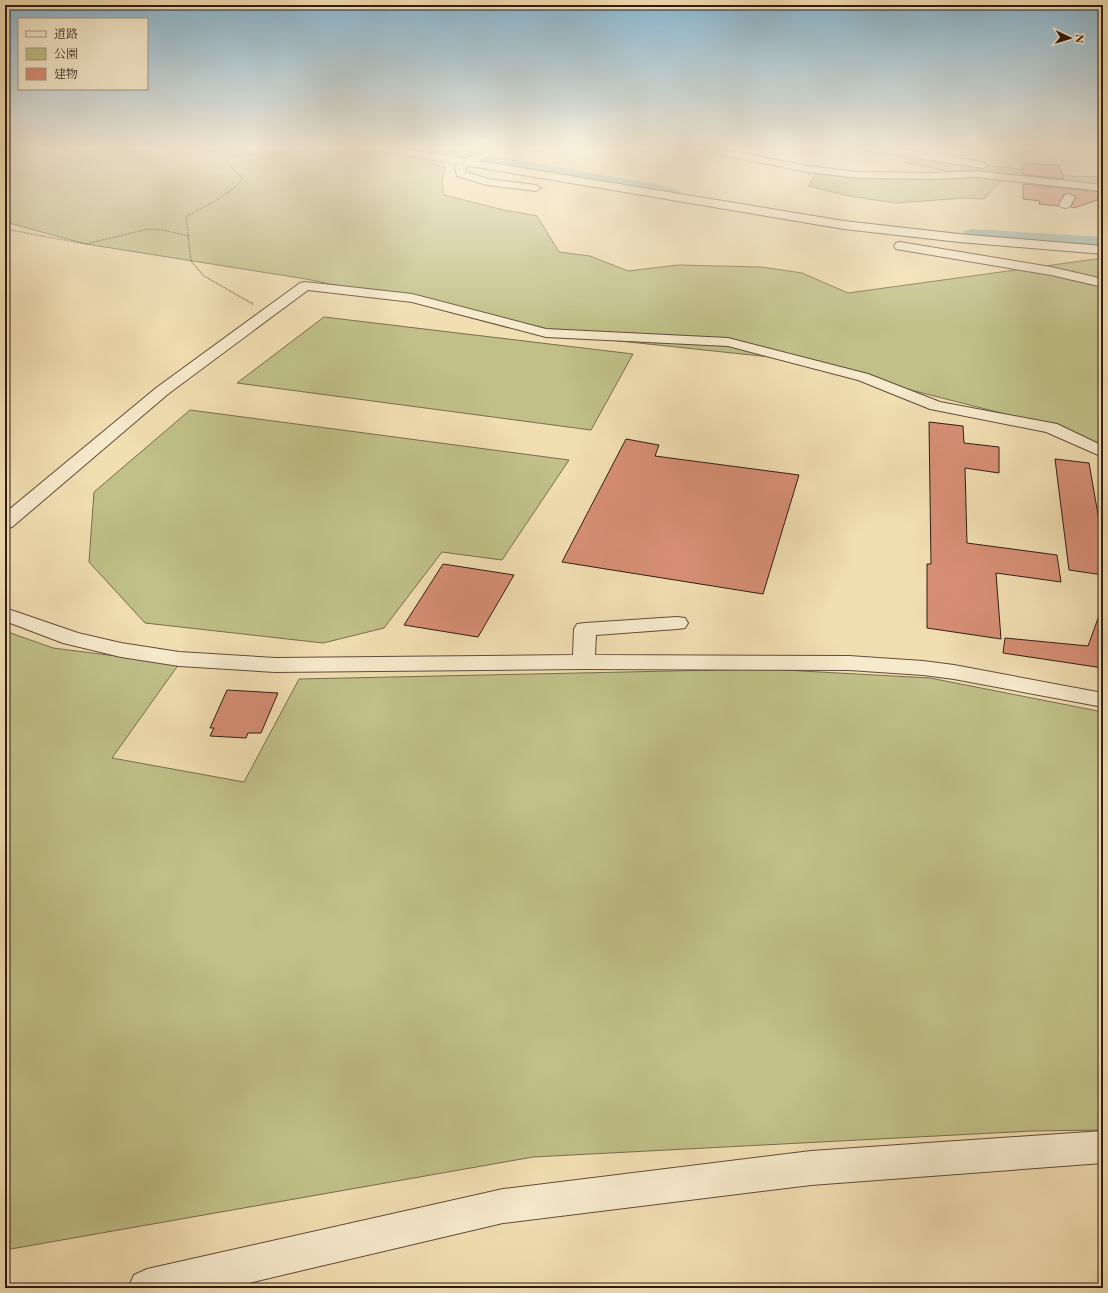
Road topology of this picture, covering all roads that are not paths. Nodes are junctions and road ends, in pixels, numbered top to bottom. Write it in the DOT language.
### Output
graph roads {
  1 [pos="738,207"];
  2 [pos="779,207"];
  3 [pos="706,214"];
  4 [pos="845,237"];
  5 [pos="1103,239"];
  6 [pos="892,244"];
  7 [pos="1103,250"];
  8 [pos="1103,283"];
  9 [pos="1103,452"];
  10 [pos="5,523"];
  11 [pos="5,614"];
  12 [pos="677,623"];
  13 [pos="584,662"];
  14 [pos="1103,700"];
  15 [pos="1103,1147"];
  16 [pos="147,1288"];
  1 -- 7 [label="street"];
  2 -- 5 [label="street"];
  3 -- 4 [label="street"];
  6 -- 8 [label="street"];
  9 -- 10 [label="street"];
  11 -- 13 [label="street"];
  12 -- 13 [label="street"];
  13 -- 14 [label="street"];
  15 -- 16 [label="street"];
}
